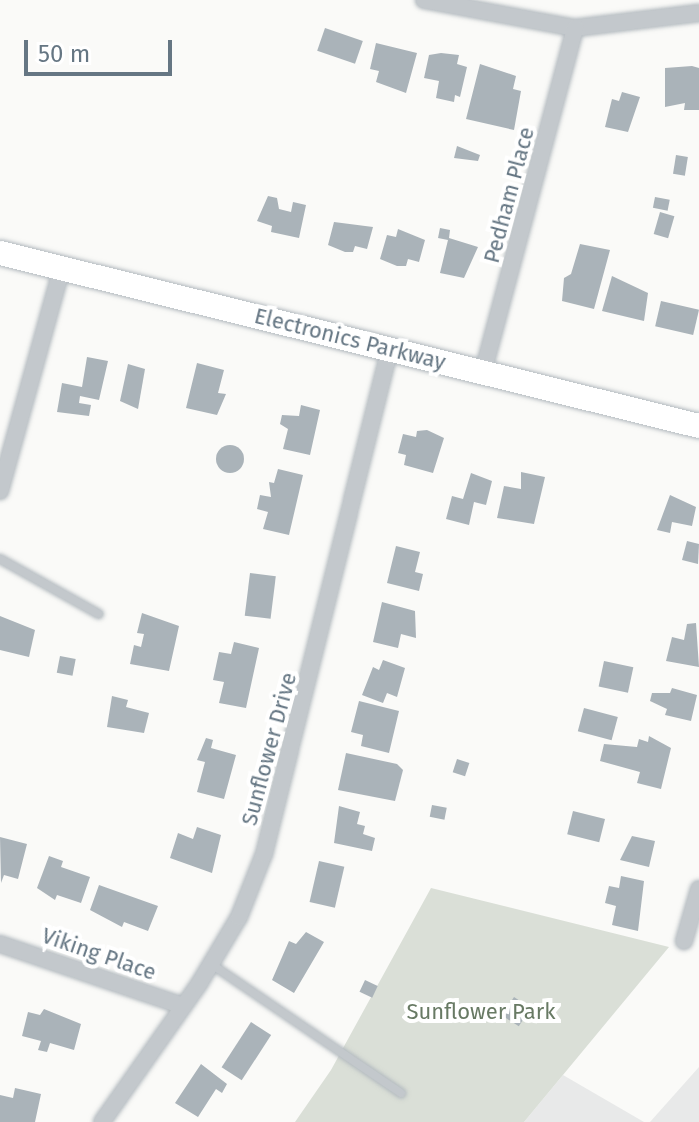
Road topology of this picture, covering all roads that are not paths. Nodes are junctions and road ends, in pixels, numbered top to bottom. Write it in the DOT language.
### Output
graph roads {
  1 [pos="424,0"];
  2 [pos="699,13"];
  3 [pos="575,28"];
  4 [pos="0,253"];
  5 [pos="62,268"];
  6 [pos="390,348"];
  7 [pos="483,372"];
  8 [pos="699,426"];
  9 [pos="0,491"];
  10 [pos="0,559"];
  11 [pos="99,614"];
  12 [pos="699,889"];
  13 [pos="684,941"];
  14 [pos="0,944"];
  15 [pos="211,964"];
  16 [pos="183,1006"];
  17 [pos="401,1093"];
  18 [pos="102,1122"];
  1 -- 3 [label="street"];
  2 -- 3 [label="street"];
  3 -- 7 [label="street, Pedham Place"];
  4 -- 5 [label="main road, Electronics Parkway"];
  5 -- 6 [label="main road, Electronics Parkway"];
  5 -- 9 [label="street"];
  6 -- 7 [label="main road, Electronics Parkway"];
  6 -- 15 [label="street, Sunflower Drive"];
  7 -- 8 [label="main road, Electronics Parkway"];
  10 -- 11 [label="lane"];
  12 -- 13 [label="street"];
  14 -- 16 [label="street, Viking Place"];
  15 -- 16 [label="street, Sunflower Drive"];
  15 -- 17 [label="lane"];
  16 -- 18 [label="street, Sunflower Drive"];
}
